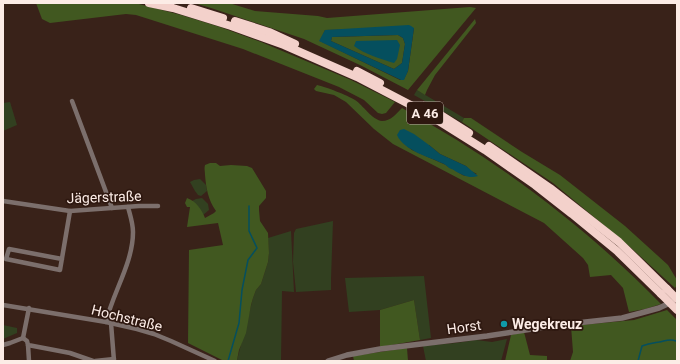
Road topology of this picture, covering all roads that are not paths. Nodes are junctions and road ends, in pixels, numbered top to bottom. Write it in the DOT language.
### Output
graph roads {
  1 [pos="149,3"];
  2 [pos="175,3"];
  3 [pos="72,101"];
  4 [pos="3,201"];
  5 [pos="158,206"];
  6 [pos="128,207"];
  7 [pos="112,208"];
  8 [pos="70,210"];
  9 [pos="62,259"];
  10 [pos="664,291"];
  11 [pos="676,300"];
  12 [pos="3,304"];
  13 [pos="29,308"];
  14 [pos="677,310"];
  15 [pos="109,322"];
  16 [pos="23,338"];
  17 [pos="3,345"];
  18 [pos="28,345"];
  19 [pos="114,360"];
  20 [pos="29,361"];
  21 [pos="94,361"];
  22 [pos="215,361"];
  23 [pos="328,361"];
  1 -- 10 [label="highway, A 46"];
  2 -- 10 [label="highway, A 46"];
  3 -- 7 [label="street"];
  4 -- 8 [label="street, Jägerstraße"];
  5 -- 6 [label="street, Jägerstraße"];
  6 -- 7 [label="street, Jägerstraße"];
  6 -- 15 [label="street"];
  7 -- 8 [label="street, Jägerstraße"];
  8 -- 9 [label="street"];
  9 -- 9 [label="street"];
  10 -- 11 [label="highway, A 46, bridge"];
  10 -- 14 [label="highway, A 46, bridge"];
  11 -- 23 [label="street, Horst"];
  12 -- 13 [label="street, Hochstraße"];
  13 -- 15 [label="street, Hochstraße"];
  13 -- 16 [label="street"];
  15 -- 19 [label="street"];
  15 -- 22 [label="street, Hochstraße"];
  16 -- 17 [label="street"];
  16 -- 18 [label="street"];
  18 -- 20 [label="street"];
  18 -- 21 [label="street"];
  19 -- 21 [label="street"];
}
